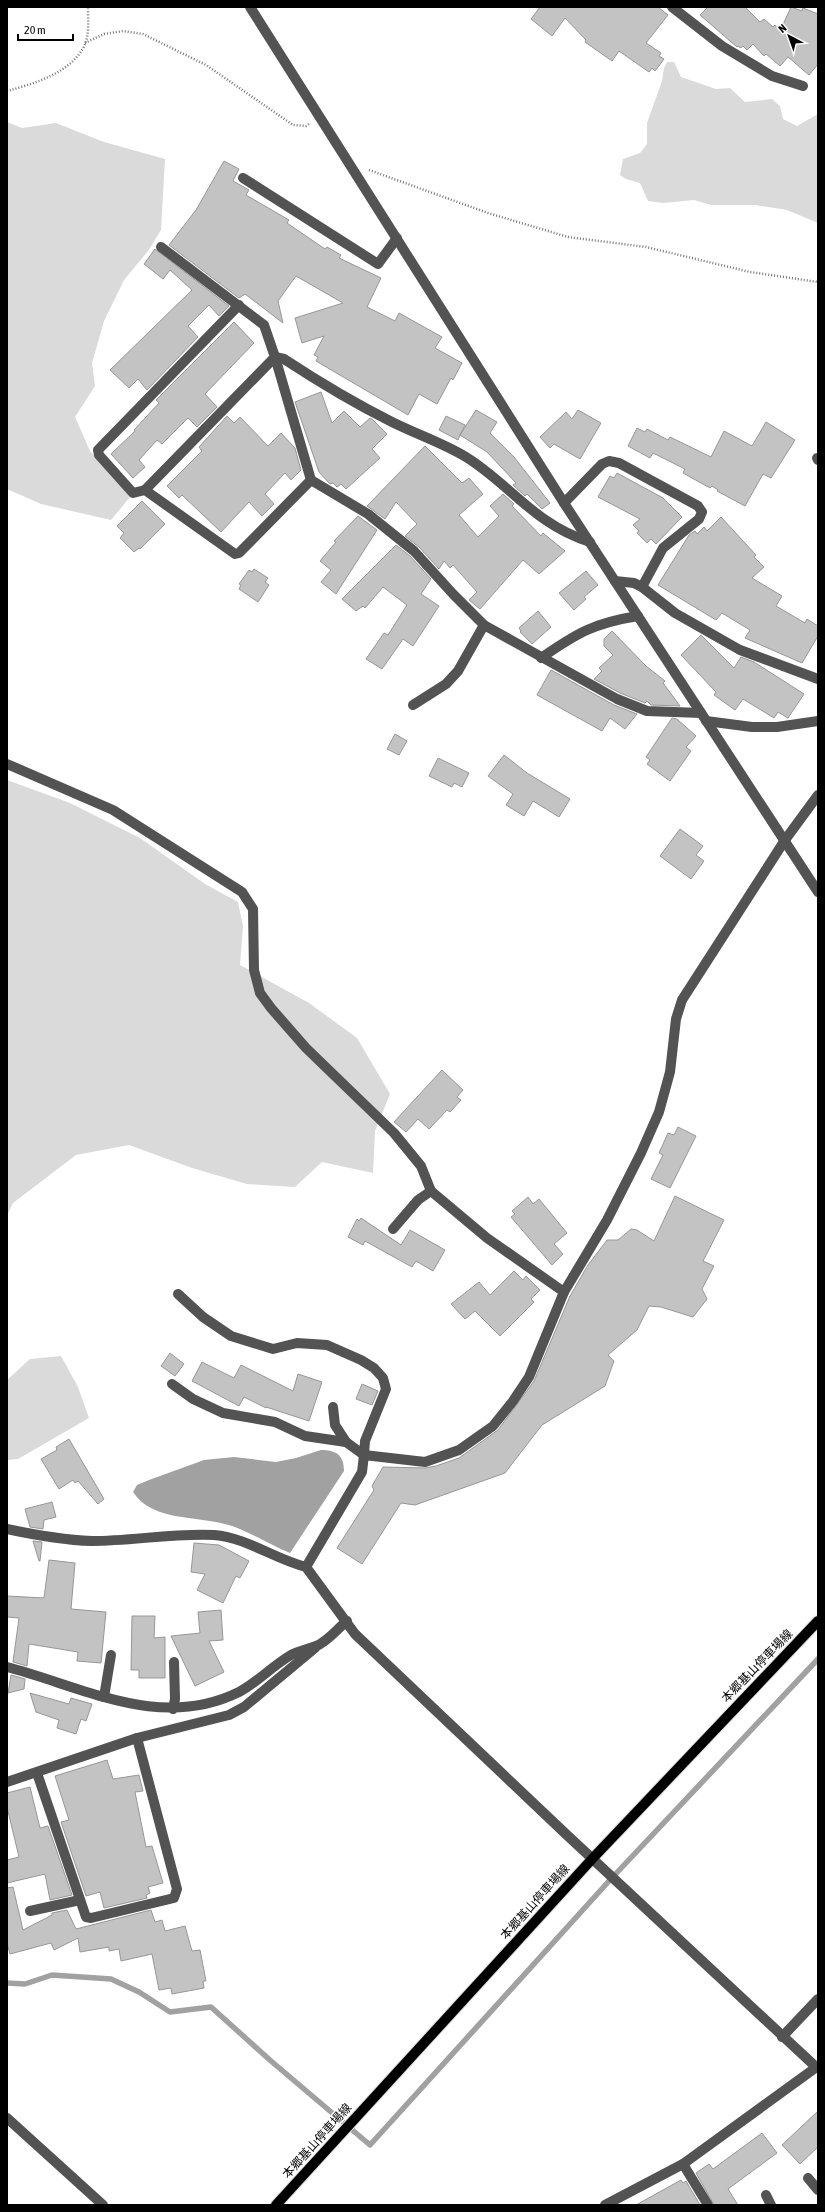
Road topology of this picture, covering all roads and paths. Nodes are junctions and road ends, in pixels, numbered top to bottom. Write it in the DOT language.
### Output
graph roads {
  1 [pos="88,7"];
  2 [pos="250,7"];
  3 [pos="672,7"];
  4 [pos="84,43"];
  5 [pos="803,86"];
  6 [pos="7,91"];
  7 [pos="319,117"];
  8 [pos="353,169"];
  9 [pos="243,178"];
  10 [pos="397,238"];
  11 [pos="161,247"];
  12 [pos="818,282"];
  13 [pos="240,305"];
  14 [pos="275,357"];
  15 [pos="311,480"];
  16 [pos="145,490"];
  17 [pos="564,503"];
  18 [pos="590,542"];
  19 [pos="615,581"];
  20 [pos="642,587"];
  21 [pos="638,616"];
  22 [pos="484,625"];
  23 [pos="541,658"];
  24 [pos="818,679"];
  25 [pos="413,705"];
  26 [pos="704,717"];
  27 [pos="818,721"];
  28 [pos="7,764"];
  29 [pos="818,796"];
  30 [pos="785,840"];
  31 [pos="818,892"];
  32 [pos="431,1191"];
  33 [pos="394,1229"];
  34 [pos="564,1292"];
  35 [pos="178,1294"];
  36 [pos="172,1384"];
  37 [pos="334,1407"];
  38 [pos="346,1442"];
  39 [pos="364,1455"];
  40 [pos="7,1529"];
  41 [pos="306,1566"];
  42 [pos="347,1621"];
  43 [pos="818,1621"];
  44 [pos="318,1646"];
  45 [pos="111,1655"];
  46 [pos="174,1662"];
  47 [pos="7,1668"];
  48 [pos="104,1697"];
  49 [pos="173,1709"];
  50 [pos="137,1738"];
  51 [pos="37,1773"];
  52 [pos="7,1782"];
  53 [pos="593,1858"];
  54 [pos="80,1900"];
  55 [pos="30,1911"];
  56 [pos="818,1999"];
  57 [pos="782,2037"];
  58 [pos="817,2067"];
  59 [pos="7,2118"];
  60 [pos="683,2164"];
  61 [pos="808,2178"];
  62 [pos="818,2190"];
  63 [pos="766,2195"];
  64 [pos="102,2205"];
  65 [pos="276,2205"];
  66 [pos="605,2205"];
  67 [pos="708,2205"];
  68 [pos="771,2205"];
  1 -- 4 [label="path"];
  2 -- 7 [label="street"];
  3 -- 5 [label="street"];
  4 -- 6 [label="path"];
  4 -- 7 [label="path"];
  7 -- 8 [label="street"];
  8 -- 10 [label="street"];
  8 -- 12 [label="path"];
  9 -- 10 [label="street"];
  10 -- 17 [label="street"];
  11 -- 13 [label="street"];
  13 -- 14 [label="street"];
  13 -- 16 [label="street"];
  14 -- 15 [label="street"];
  14 -- 16 [label="street"];
  14 -- 18 [label="street"];
  15 -- 16 [label="street"];
  15 -- 22 [label="street"];
  17 -- 18 [label="street"];
  17 -- 20 [label="street"];
  18 -- 19 [label="street"];
  19 -- 20 [label="street"];
  19 -- 21 [label="street"];
  20 -- 24 [label="street"];
  21 -- 23 [label="street"];
  21 -- 26 [label="street"];
  22 -- 23 [label="street"];
  22 -- 25 [label="street"];
  23 -- 26 [label="street"];
  26 -- 27 [label="street"];
  26 -- 30 [label="street"];
  28 -- 32 [label="street"];
  29 -- 30 [label="street"];
  30 -- 31 [label="street"];
  30 -- 34 [label="street"];
  32 -- 33 [label="street"];
  32 -- 34 [label="street"];
  34 -- 39 [label="street"];
  35 -- 39 [label="street"];
  36 -- 38 [label="street"];
  37 -- 38 [label="street"];
  38 -- 39 [label="street"];
  39 -- 41 [label="street"];
  40 -- 41 [label="street"];
  41 -- 42 [label="street"];
  42 -- 44 [label="street"];
  42 -- 53 [label="street"];
  43 -- 53 [label="main road, 本郷基山停車場線"];
  44 -- 49 [label="street"];
  44 -- 50 [label="street"];
  45 -- 48 [label="street"];
  46 -- 49 [label="street"];
  47 -- 48 [label="street"];
  48 -- 49 [label="street"];
  50 -- 51 [label="street"];
  50 -- 54 [label="street"];
  51 -- 52 [label="street"];
  51 -- 54 [label="street"];
  53 -- 57 [label="street"];
  53 -- 65 [label="main road, 本郷基山停車場線"];
  54 -- 55 [label="street"];
  56 -- 57 [label="street"];
  57 -- 58 [label="street"];
  58 -- 60 [label="street"];
  59 -- 64 [label="street"];
  60 -- 66 [label="street"];
  60 -- 67 [label="street"];
  61 -- 62 [label="street"];
  63 -- 68 [label="street"];
}
